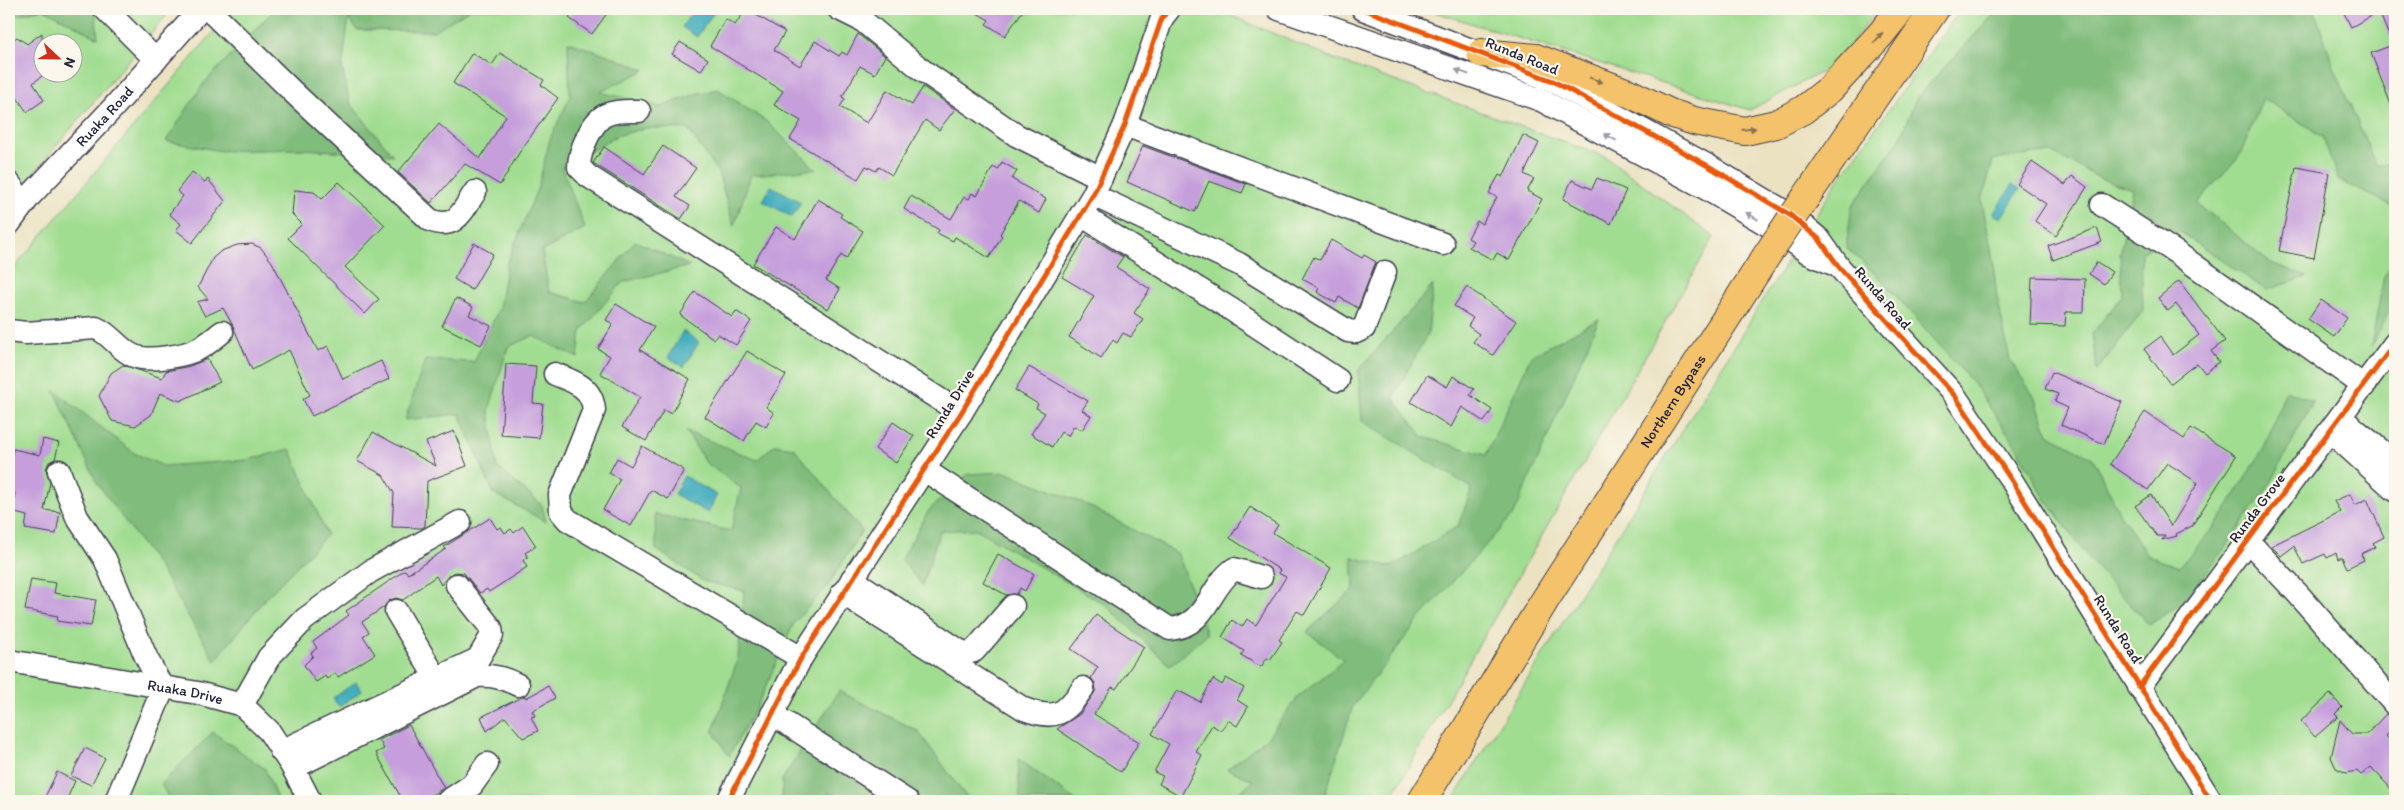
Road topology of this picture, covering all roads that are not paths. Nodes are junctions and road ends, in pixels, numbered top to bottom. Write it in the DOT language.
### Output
graph roads {
  1 [pos="105,9"];
  2 [pos="201,9"];
  3 [pos="208,9"];
  4 [pos="839,9"];
  5 [pos="1279,9"];
  6 [pos="1363,9"];
  7 [pos="1901,9"];
  8 [pos="1935,9"];
  9 [pos="1164,12"];
  10 [pos="1481,52"];
  11 [pos="156,60"];
  12 [pos="639,111"];
  13 [pos="1125,124"];
  14 [pos="9,183"];
  15 [pos="1097,187"];
  16 [pos="474,192"];
  17 [pos="24,204"];
  18 [pos="2102,205"];
  19 [pos="1081,215"];
  20 [pos="9,224"];
  21 [pos="1443,244"];
  22 [pos="1839,267"];
  23 [pos="1385,272"];
  24 [pos="9,331"];
  25 [pos="222,332"];
  26 [pos="2395,344"];
  27 [pos="555,374"];
  28 [pos="1338,380"];
  29 [pos="2364,386"];
  30 [pos="961,412"];
  31 [pos="2335,424"];
  32 [pos="2395,462"];
  33 [pos="923,469"];
  34 [pos="59,471"];
  35 [pos="2395,490"];
  36 [pos="460,522"];
  37 [pos="2248,541"];
  38 [pos="1261,577"];
  39 [pos="457,586"];
  40 [pos="847,586"];
  41 [pos="1013,606"];
  42 [pos="396,611"];
  43 [pos="800,658"];
  44 [pos="9,661"];
  45 [pos="436,678"];
  46 [pos="518,685"];
  47 [pos="2140,687"];
  48 [pos="163,688"];
  49 [pos="1083,688"];
  50 [pos="242,705"];
  51 [pos="2395,705"];
  52 [pos="772,714"];
  53 [pos="287,760"];
  54 [pos="488,764"];
  55 [pos="116,801"];
  56 [pos="310,801"];
  57 [pos="448,801"];
  58 [pos="728,801"];
  59 [pos="907,801"];
  60 [pos="1422,801"];
  61 [pos="2211,801"];
  1 -- 11 [label="street"];
  2 -- 11 [label="street, Ruaka Road"];
  3 -- 16 [label="street"];
  4 -- 15 [label="street"];
  22 -- 5 [label="street, Runda Road, one-way"];
  6 -- 10 [label="street, Runda Road"];
  10 -- 7 [label="main road, one-way"];
  8 -- 60 [label="main road, Northern Bypass, bridge"];
  9 -- 13 [label="street, Runda Drive"];
  10 -- 22 [label="street, Runda Road"];
  11 -- 17 [label="street, Ruaka Road"];
  12 -- 30 [label="street"];
  13 -- 15 [label="street, Runda Drive"];
  13 -- 21 [label="street"];
  14 -- 17 [label="street"];
  15 -- 19 [label="street, Runda Drive"];
  15 -- 23 [label="street"];
  17 -- 20 [label="street, Ruaka Road"];
  18 -- 29 [label="street"];
  19 -- 28 [label="street"];
  19 -- 30 [label="street, Runda Drive"];
  22 -- 47 [label="street, Runda Road"];
  24 -- 25 [label="street"];
  26 -- 29 [label="street, Runda Grove"];
  27 -- 43 [label="street"];
  29 -- 31 [label="street, Runda Grove"];
  30 -- 33 [label="street, Runda Drive"];
  31 -- 32 [label="street"];
  31 -- 35 [label="street"];
  31 -- 37 [label="street, Runda Grove"];
  33 -- 38 [label="street"];
  33 -- 40 [label="street, Runda Drive"];
  34 -- 48 [label="street"];
  36 -- 50 [label="street"];
  37 -- 47 [label="street, Runda Grove"];
  37 -- 51 [label="street"];
  39 -- 45 [label="street"];
  40 -- 41 [label="street"];
  40 -- 43 [label="street, Runda Drive"];
  40 -- 49 [label="street"];
  42 -- 45 [label="street"];
  43 -- 52 [label="street, Runda Drive"];
  44 -- 48 [label="street, Ruaka Drive"];
  45 -- 53 [label="street"];
  46 -- 53 [label="street"];
  47 -- 61 [label="street, Runda Road"];
  48 -- 50 [label="street, Ruaka Drive"];
  48 -- 55 [label="street"];
  50 -- 53 [label="street, Ruaka Drive"];
  52 -- 58 [label="street, Runda Drive"];
  52 -- 59 [label="street"];
  53 -- 56 [label="street, Ruaka Drive"];
  54 -- 57 [label="street"];
}
